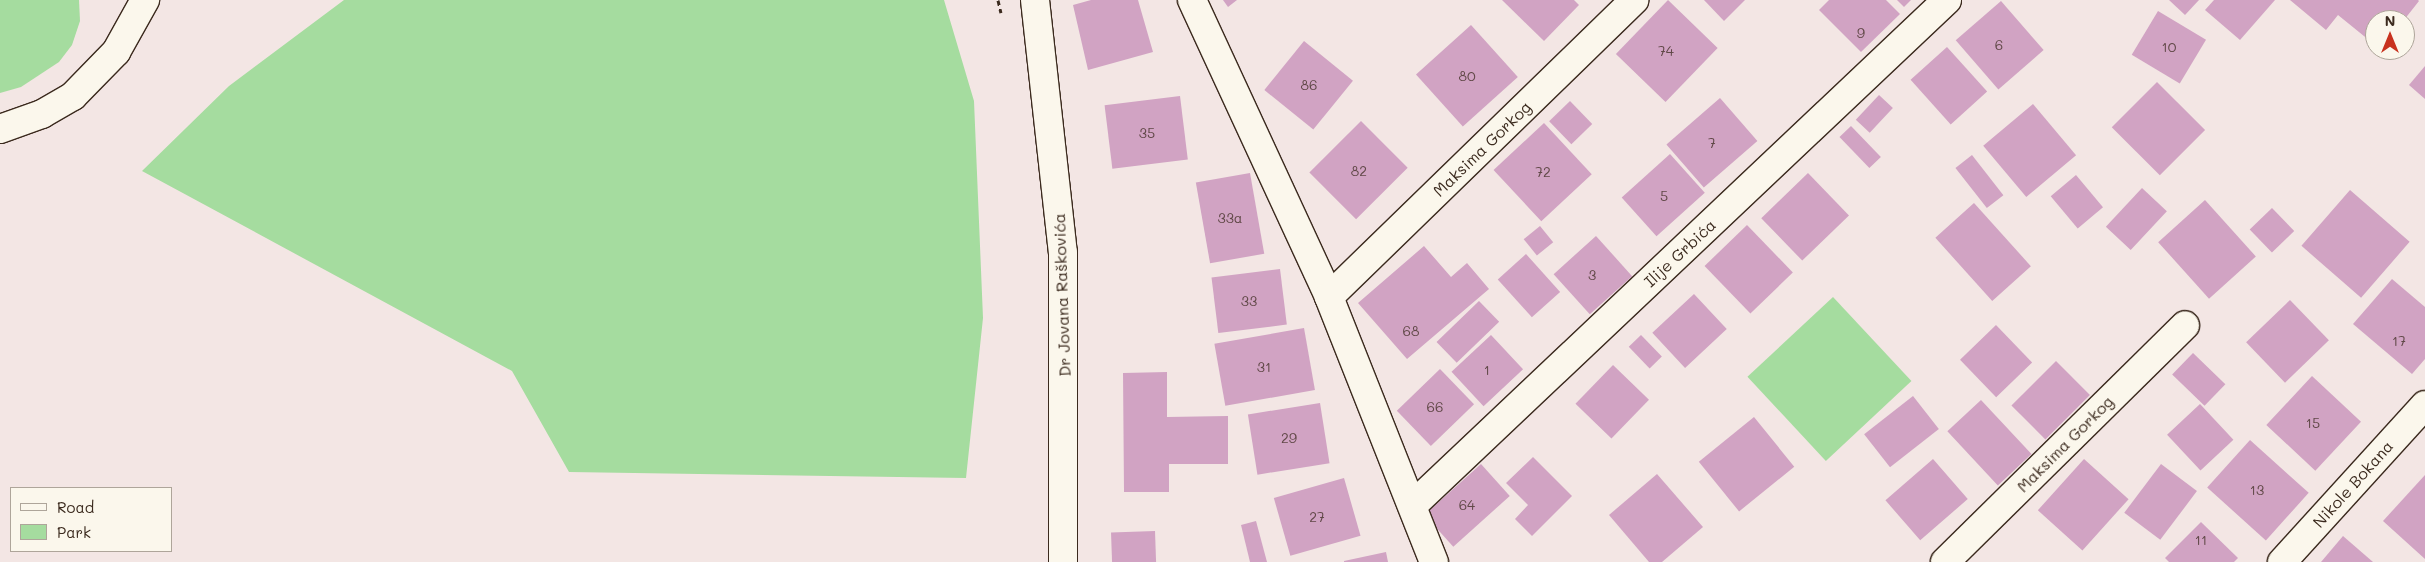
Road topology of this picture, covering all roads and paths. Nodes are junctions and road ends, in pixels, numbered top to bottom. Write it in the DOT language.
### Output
graph roads {
  1 [pos="144,0"];
  2 [pos="1035,0"];
  3 [pos="1192,0"];
  4 [pos="1634,0"];
  5 [pos="1947,0"];
  6 [pos="0,129"];
  7 [pos="1330,298"];
  8 [pos="2186,325"];
  9 [pos="2425,406"];
  10 [pos="1413,505"];
  11 [pos="1063,562"];
  12 [pos="1434,562"];
  13 [pos="1945,562"];
  14 [pos="2282,562"];
  1 -- 6 [label="street"];
  2 -- 11 [label="street, Dr Jovana Raškovića"];
  3 -- 7 [label="street"];
  4 -- 7 [label="street, Maksima Gorkog"];
  5 -- 10 [label="street, Ilije Grbića"];
  7 -- 10 [label="street"];
  8 -- 13 [label="street, Maksima Gorkog"];
  9 -- 14 [label="street, Nikole Bokana"];
  10 -- 12 [label="street"];
}
